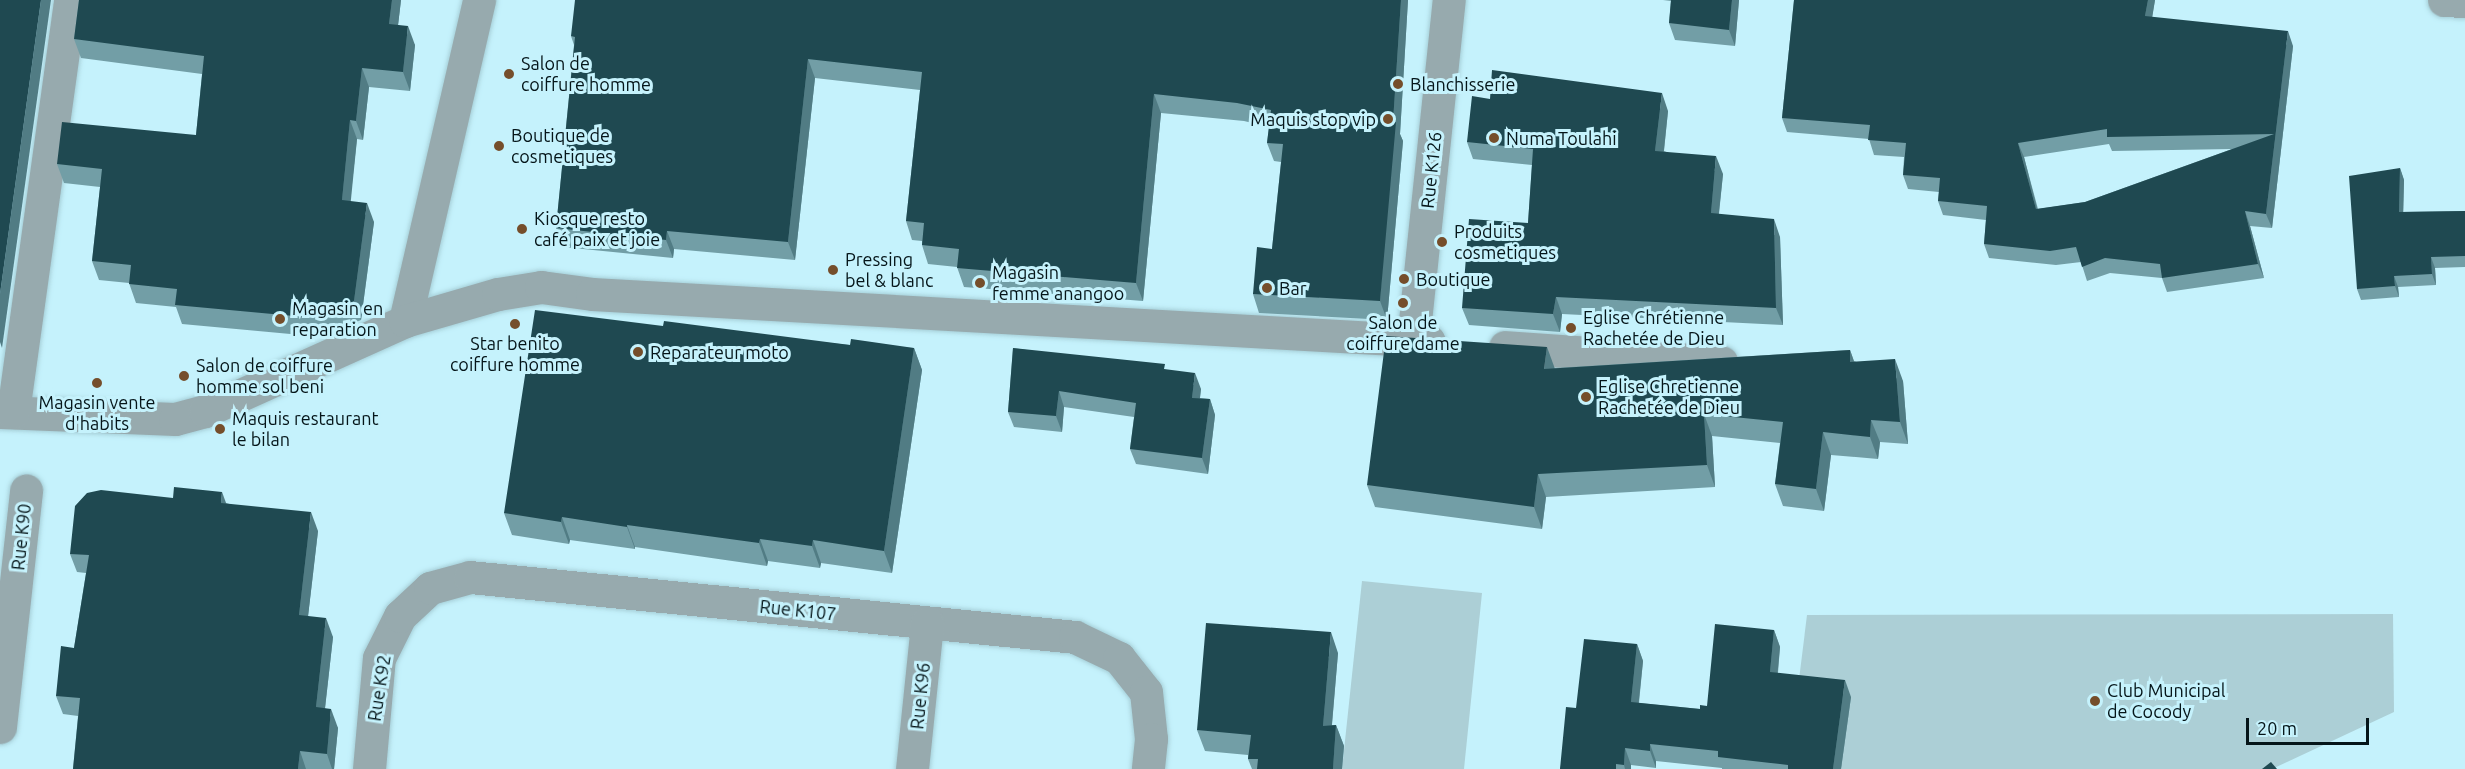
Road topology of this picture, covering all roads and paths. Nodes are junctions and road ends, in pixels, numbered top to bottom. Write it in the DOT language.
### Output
graph roads {
  1 [pos="70,0"];
  2 [pos="479,0"];
  3 [pos="1449,0"];
  4 [pos="2444,0"];
  5 [pos="2465,1"];
  6 [pos="405,321"];
  7 [pos="1413,340"];
  8 [pos="1722,362"];
  9 [pos="7,412"];
  10 [pos="26,490"];
  11 [pos="430,588"];
  12 [pos="927,623"];
  13 [pos="0,727"];
  14 [pos="369,769"];
  15 [pos="912,769"];
  16 [pos="1148,769"];
  1 -- 9 [label="street"];
  2 -- 6 [label="street"];
  3 -- 7 [label="street, Rue K126"];
  4 -- 5 [label="street"];
  6 -- 7 [label="street"];
  6 -- 9 [label="street"];
  7 -- 8 [label="street"];
  10 -- 13 [label="street, Rue K90"];
  11 -- 12 [label="street, Rue K107"];
  11 -- 14 [label="street, Rue K92"];
  12 -- 15 [label="street, Rue K96"];
  12 -- 16 [label="street, Rue K107"];
}
